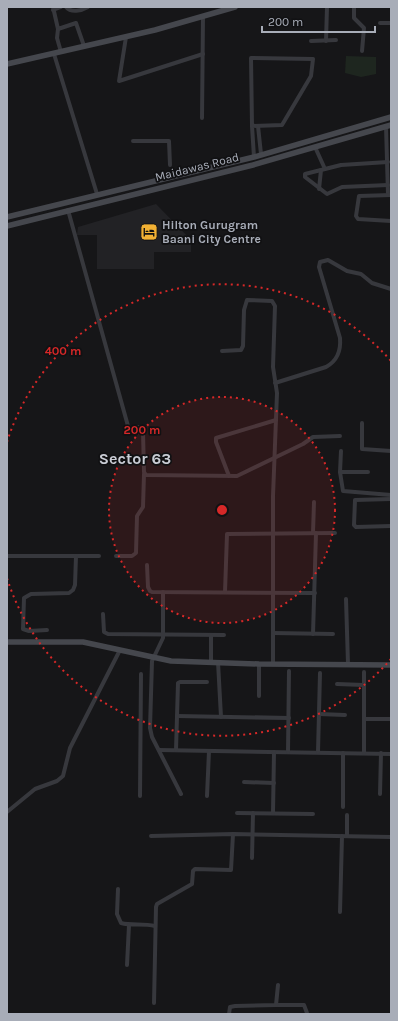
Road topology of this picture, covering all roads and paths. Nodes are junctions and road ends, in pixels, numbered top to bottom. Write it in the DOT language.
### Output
graph roads {
  1 [pos="62,7"];
  2 [pos="66,7"];
  3 [pos="88,7"];
  4 [pos="235,7"];
  5 [pos="327,7"];
  6 [pos="354,7"];
  7 [pos="53,8"];
  8 [pos="203,16"];
  9 [pos="380,23"];
  10 [pos="391,23"];
  11 [pos="58,29"];
  12 [pos="126,36"];
  13 [pos="326,40"];
  14 [pos="336,40"];
  15 [pos="312,41"];
  16 [pos="84,46"];
  17 [pos="362,51"];
  18 [pos="61,52"];
  19 [pos="54,54"];
  20 [pos="202,54"];
  21 [pos="7,64"];
  22 [pos="391,117"];
  23 [pos="202,118"];
  24 [pos="252,126"];
  25 [pos="258,126"];
  26 [pos="389,126"];
  27 [pos="133,140"];
  28 [pos="315,147"];
  29 [pos="261,154"];
  30 [pos="254,156"];
  31 [pos="388,162"];
  32 [pos="170,165"];
  33 [pos="323,170"];
  34 [pos="149,183"];
  35 [pos="388,185"];
  36 [pos="319,189"];
  37 [pos="152,190"];
  38 [pos="97,194"];
  39 [pos="390,195"];
  40 [pos="68,210"];
  41 [pos="7,217"];
  42 [pos="391,221"];
  43 [pos="7,226"];
  44 [pos="391,289"];
  45 [pos="222,351"];
  46 [pos="275,383"];
  47 [pos="276,420"];
  48 [pos="362,423"];
  49 [pos="340,436"];
  50 [pos="341,451"];
  51 [pos="391,451"];
  52 [pos="276,456"];
  53 [pos="340,472"];
  54 [pos="368,472"];
  55 [pos="144,474"];
  56 [pos="229,476"];
  57 [pos="391,495"];
  58 [pos="391,499"];
  59 [pos="314,502"];
  60 [pos="391,526"];
  61 [pos="272,532"];
  62 [pos="315,532"];
  63 [pos="335,533"];
  64 [pos="7,556"];
  65 [pos="76,556"];
  66 [pos="99,556"];
  67 [pos="116,556"];
  68 [pos="147,565"];
  69 [pos="163,592"];
  70 [pos="225,592"];
  71 [pos="273,593"];
  72 [pos="315,593"];
  73 [pos="346,599"];
  74 [pos="104,614"];
  75 [pos="47,630"];
  76 [pos="273,633"];
  77 [pos="313,634"];
  78 [pos="333,634"];
  79 [pos="163,635"];
  80 [pos="211,635"];
  81 [pos="224,635"];
  82 [pos="7,642"];
  83 [pos="120,650"];
  84 [pos="152,657"];
  85 [pos="211,662"];
  86 [pos="218,662"];
  87 [pos="259,664"];
  88 [pos="273,664"];
  89 [pos="348,664"];
  90 [pos="391,665"];
  91 [pos="290,671"];
  92 [pos="364,672"];
  93 [pos="320,673"];
  94 [pos="141,674"];
  95 [pos="207,682"];
  96 [pos="337,684"];
  97 [pos="364,685"];
  98 [pos="151,693"];
  99 [pos="141,694"];
  100 [pos="258,696"];
  101 [pos="318,714"];
  102 [pos="345,715"];
  103 [pos="177,716"];
  104 [pos="221,717"];
  105 [pos="289,718"];
  106 [pos="364,719"];
  107 [pos="391,719"];
  108 [pos="159,750"];
  109 [pos="176,750"];
  110 [pos="208,751"];
  111 [pos="274,752"];
  112 [pos="288,752"];
  113 [pos="318,752"];
  114 [pos="343,753"];
  115 [pos="364,753"];
  116 [pos="381,753"];
  117 [pos="391,754"];
  118 [pos="244,782"];
  119 [pos="274,783"];
  120 [pos="181,794"];
  121 [pos="380,794"];
  122 [pos="140,796"];
  123 [pos="207,796"];
  124 [pos="343,807"];
  125 [pos="7,812"];
  126 [pos="237,813"];
  127 [pos="253,813"];
  128 [pos="273,813"];
  129 [pos="313,814"];
  130 [pos="347,815"];
  131 [pos="233,834"];
  132 [pos="252,835"];
  133 [pos="151,836"];
  134 [pos="342,836"];
  135 [pos="347,836"];
  136 [pos="391,837"];
  137 [pos="252,858"];
  138 [pos="118,889"];
  139 [pos="340,912"];
  140 [pos="129,925"];
  141 [pos="155,926"];
  142 [pos="127,965"];
  143 [pos="278,985"];
  144 [pos="154,1003"];
  145 [pos="276,1005"];
  146 [pos="307,1013"];
  147 [pos="229,1014"];
  1 -- 7 [label="street"];
  2 -- 3 [label="street"];
  4 -- 8 [label="street"];
  5 -- 13 [label="street"];
  6 -- 17 [label="street"];
  7 -- 11 [label="street"];
  8 -- 12 [label="street"];
  8 -- 20 [label="street"];
  9 -- 10 [label="street"];
  11 -- 16 [label="street"];
  11 -- 18 [label="street"];
  12 -- 16 [label="street"];
  12 -- 20 [label="street"];
  13 -- 14 [label="street"];
  13 -- 15 [label="street"];
  16 -- 18 [label="street"];
  18 -- 19 [label="street"];
  19 -- 21 [label="street"];
  19 -- 38 [label="street"];
  20 -- 23 [label="street"];
  22 -- 29 [label="street, Maidawas Road"];
  24 -- 25 [label="street"];
  24 -- 25 [label="street"];
  24 -- 30 [label="street"];
  25 -- 29 [label="street"];
  26 -- 28 [label="street, Maidawas Road"];
  26 -- 31 [label="street"];
  27 -- 32 [label="street"];
  28 -- 33 [label="street"];
  28 -- 37 [label="street, Maidawas Road"];
  29 -- 30 [label="street, Maidawas Road"];
  30 -- 34 [label="street, Maidawas Road"];
  31 -- 33 [label="street"];
  31 -- 35 [label="street"];
  33 -- 36 [label="street"];
  33 -- 36 [label="street"];
  34 -- 37 [label="street"];
  34 -- 38 [label="street, Maidawas Road"];
  35 -- 36 [label="street"];
  35 -- 39 [label="street"];
  37 -- 40 [label="street, Maidawas Road"];
  38 -- 41 [label="street, Maidawas Road"];
  39 -- 42 [label="street"];
  40 -- 43 [label="street, Maidawas Road"];
  40 -- 55 [label="street"];
  44 -- 46 [label="street"];
  45 -- 46 [label="street"];
  46 -- 47 [label="street"];
  47 -- 52 [label="street"];
  47 -- 56 [label="street"];
  48 -- 51 [label="street"];
  49 -- 52 [label="street"];
  50 -- 53 [label="street"];
  52 -- 56 [label="street"];
  52 -- 61 [label="street"];
  53 -- 54 [label="street"];
  53 -- 57 [label="street"];
  55 -- 56 [label="street"];
  55 -- 67 [label="street"];
  58 -- 60 [label="street"];
  59 -- 62 [label="street"];
  61 -- 62 [label="street"];
  61 -- 70 [label="street"];
  61 -- 71 [label="street"];
  62 -- 63 [label="street"];
  62 -- 72 [label="street"];
  64 -- 65 [label="street"];
  65 -- 66 [label="street"];
  65 -- 75 [label="street"];
  68 -- 69 [label="street"];
  69 -- 70 [label="street"];
  69 -- 79 [label="street"];
  70 -- 71 [label="street"];
  71 -- 72 [label="street"];
  71 -- 76 [label="street"];
  72 -- 77 [label="street"];
  73 -- 89 [label="street"];
  74 -- 79 [label="street"];
  76 -- 77 [label="street"];
  76 -- 88 [label="street"];
  77 -- 78 [label="street"];
  79 -- 80 [label="street"];
  79 -- 84 [label="street"];
  80 -- 81 [label="street"];
  80 -- 85 [label="street"];
  82 -- 83 [label="street"];
  83 -- 84 [label="street"];
  83 -- 125 [label="street"];
  84 -- 85 [label="street"];
  84 -- 98 [label="street"];
  85 -- 86 [label="street"];
  86 -- 87 [label="street"];
  86 -- 104 [label="street"];
  87 -- 88 [label="street"];
  87 -- 100 [label="street"];
  88 -- 89 [label="street"];
  89 -- 90 [label="street"];
  91 -- 105 [label="street"];
  92 -- 97 [label="street"];
  93 -- 101 [label="street"];
  94 -- 99 [label="street"];
  95 -- 103 [label="street"];
  96 -- 97 [label="street"];
  97 -- 106 [label="street"];
  98 -- 99 [label="street"];
  98 -- 108 [label="street"];
  99 -- 122 [label="street"];
  101 -- 102 [label="street"];
  101 -- 113 [label="street"];
  103 -- 104 [label="street"];
  103 -- 109 [label="street"];
  104 -- 105 [label="street"];
  105 -- 112 [label="street"];
  106 -- 107 [label="street"];
  106 -- 115 [label="street"];
  108 -- 109 [label="street"];
  108 -- 120 [label="street"];
  109 -- 110 [label="street"];
  110 -- 111 [label="street"];
  110 -- 123 [label="street"];
  111 -- 112 [label="street"];
  111 -- 119 [label="street"];
  112 -- 113 [label="street"];
  113 -- 114 [label="street"];
  114 -- 115 [label="street"];
  114 -- 124 [label="street"];
  115 -- 116 [label="street"];
  116 -- 117 [label="street"];
  116 -- 121 [label="street"];
  118 -- 119 [label="street"];
  119 -- 128 [label="street"];
  126 -- 127 [label="street"];
  127 -- 128 [label="street"];
  127 -- 132 [label="street"];
  128 -- 129 [label="street"];
  130 -- 135 [label="street"];
  131 -- 132 [label="street"];
  131 -- 133 [label="street"];
  131 -- 141 [label="street"];
  132 -- 134 [label="street"];
  132 -- 137 [label="street"];
  134 -- 135 [label="street"];
  134 -- 139 [label="street"];
  135 -- 136 [label="street"];
  138 -- 140 [label="street"];
  140 -- 141 [label="street"];
  140 -- 142 [label="street"];
  141 -- 144 [label="street"];
  143 -- 145 [label="street"];
  145 -- 146 [label="street"];
  145 -- 147 [label="street"];
}
